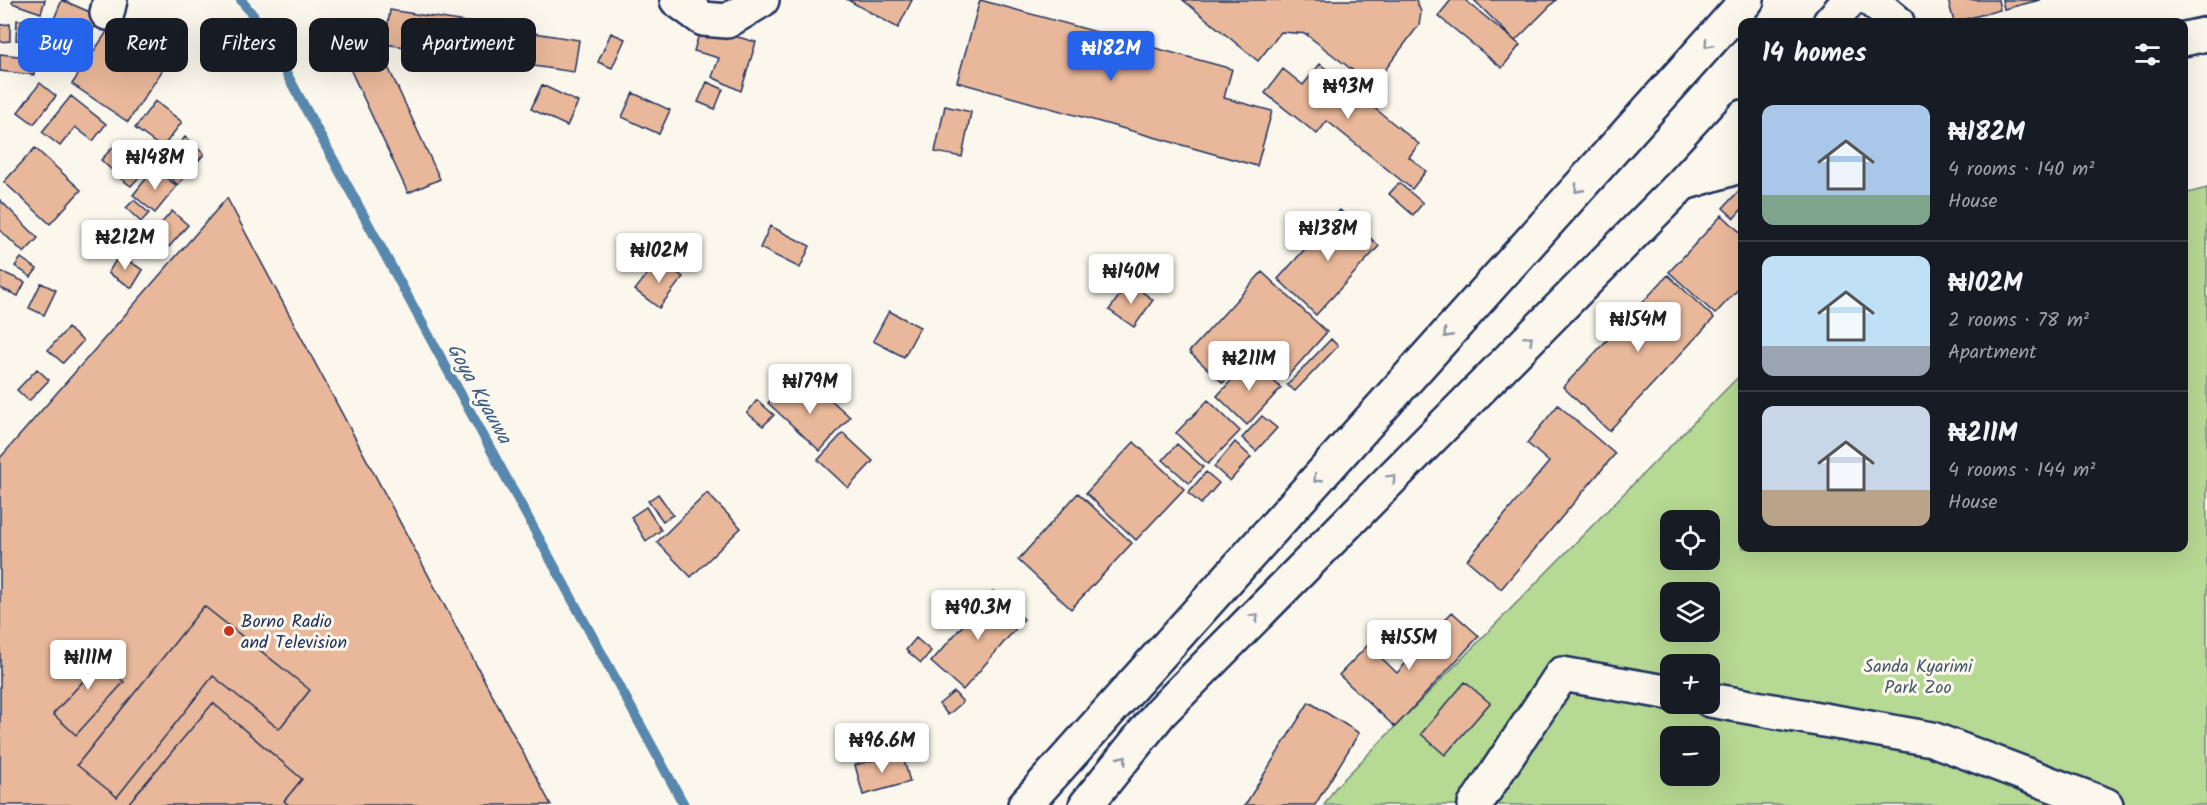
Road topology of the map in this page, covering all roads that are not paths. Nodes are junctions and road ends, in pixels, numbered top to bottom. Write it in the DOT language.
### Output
graph roads {
  1 [pos="676,0"];
  2 [pos="762,0"];
  3 [pos="1747,0"];
  4 [pos="1850,0"];
  5 [pos="1871,0"];
  6 [pos="1834,18"];
  7 [pos="1892,18"];
  8 [pos="2207,34"];
  9 [pos="2188,38"];
  10 [pos="1738,122"];
  11 [pos="1738,167"];
  12 [pos="1682,184"];
  13 [pos="1660,691"];
  14 [pos="1720,702"];
  15 [pos="1025,805"];
  16 [pos="1086,805"];
  17 [pos="1475,805"];
  18 [pos="2106,805"];
  1 -- 2 [label="main road"];
  3 -- 15 [label="main road, one-way"];
  4 -- 6 [label="main road"];
  5 -- 7 [label="main road"];
  8 -- 9 [label="main road"];
  10 -- 12 [label="main road"];
  11 -- 12 [label="main road"];
  16 -- 12 [label="main road, one-way"];
  13 -- 17 [label="main road"];
  14 -- 18 [label="main road"];
}
